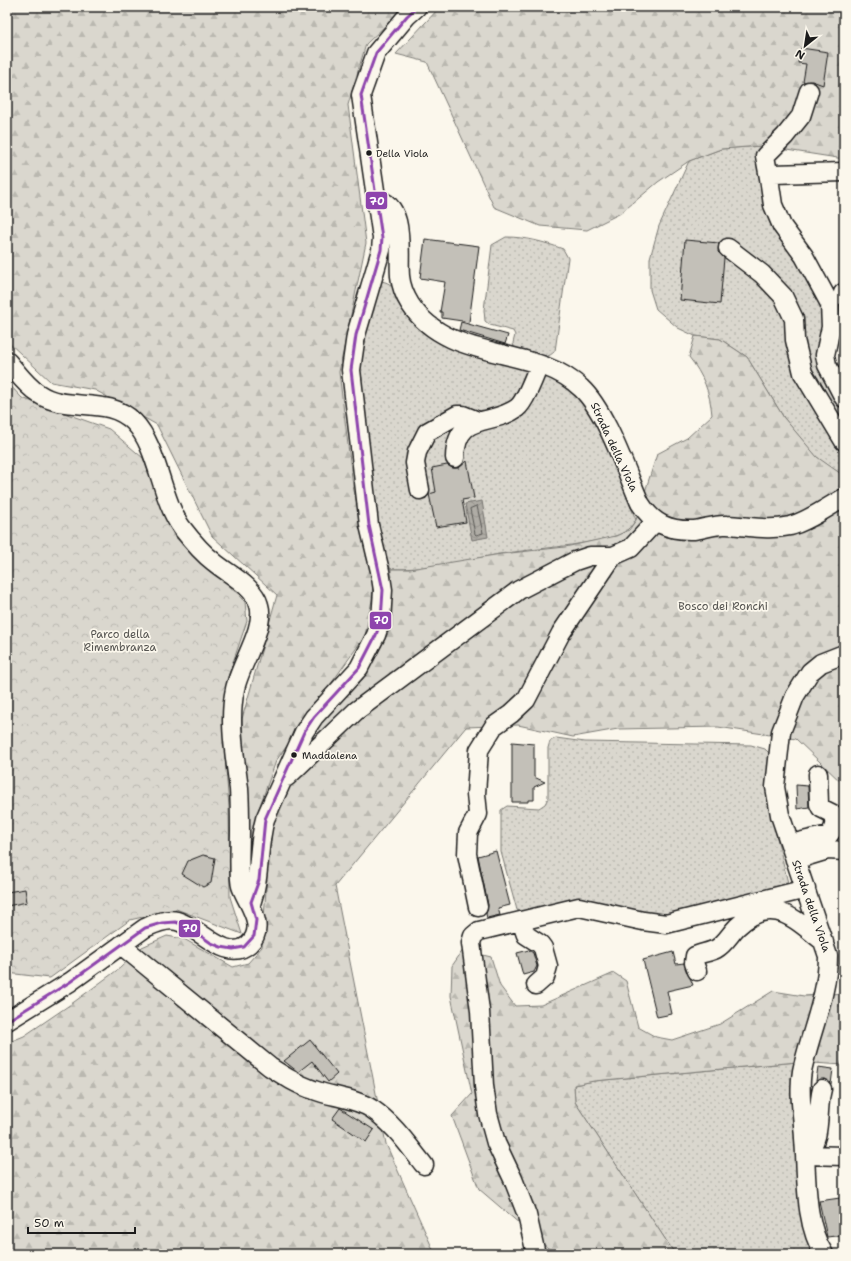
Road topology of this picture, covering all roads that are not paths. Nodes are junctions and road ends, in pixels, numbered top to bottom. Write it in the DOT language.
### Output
graph roads {
  1 [pos="417,7"];
  2 [pos="809,91"];
  3 [pos="844,172"];
  4 [pos="769,178"];
  5 [pos="376,199"];
  6 [pos="728,248"];
  7 [pos="7,361"];
  8 [pos="539,364"];
  9 [pos="844,398"];
  10 [pos="478,421"];
  11 [pos="844,441"];
  12 [pos="455,458"];
  13 [pos="420,490"];
  14 [pos="844,498"];
  15 [pos="655,522"];
  16 [pos="612,556"];
  17 [pos="844,654"];
  18 [pos="818,774"];
  19 [pos="281,783"];
  20 [pos="844,851"];
  21 [pos="793,852"];
  22 [pos="806,888"];
  23 [pos="251,904"];
  24 [pos="478,907"];
  25 [pos="521,921"];
  26 [pos="121,945"];
  27 [pos="832,951"];
  28 [pos="697,972"];
  29 [pos="536,985"];
  30 [pos="7,1021"];
  31 [pos="822,1090"];
  32 [pos="805,1155"];
  33 [pos="844,1156"];
  34 [pos="424,1165"];
  35 [pos="536,1254"];
  36 [pos="824,1254"];
  1 -- 5 [label="street"];
  2 -- 4 [label="street"];
  3 -- 4 [label="street"];
  4 -- 9 [label="street"];
  5 -- 8 [label="street, Strada della Viola"];
  5 -- 19 [label="street"];
  6 -- 11 [label="street"];
  7 -- 23 [label="street"];
  8 -- 10 [label="street"];
  8 -- 15 [label="street, Strada della Viola"];
  10 -- 12 [label="street"];
  10 -- 13 [label="street"];
  14 -- 15 [label="street"];
  15 -- 16 [label="street"];
  16 -- 19 [label="street"];
  16 -- 24 [label="street"];
  17 -- 21 [label="street, Strada della Viola"];
  18 -- 21 [label="street"];
  19 -- 23 [label="street"];
  20 -- 21 [label="street"];
  21 -- 22 [label="street, Strada della Viola"];
  22 -- 25 [label="street"];
  22 -- 27 [label="street, Strada della Viola"];
  23 -- 26 [label="street"];
  25 -- 29 [label="street"];
  25 -- 35 [label="street"];
  26 -- 30 [label="street"];
  26 -- 34 [label="street"];
  27 -- 28 [label="street"];
  27 -- 32 [label="street, Strada della Viola"];
  31 -- 32 [label="street"];
  32 -- 33 [label="street"];
  32 -- 36 [label="street, Strada della Viola"];
}
